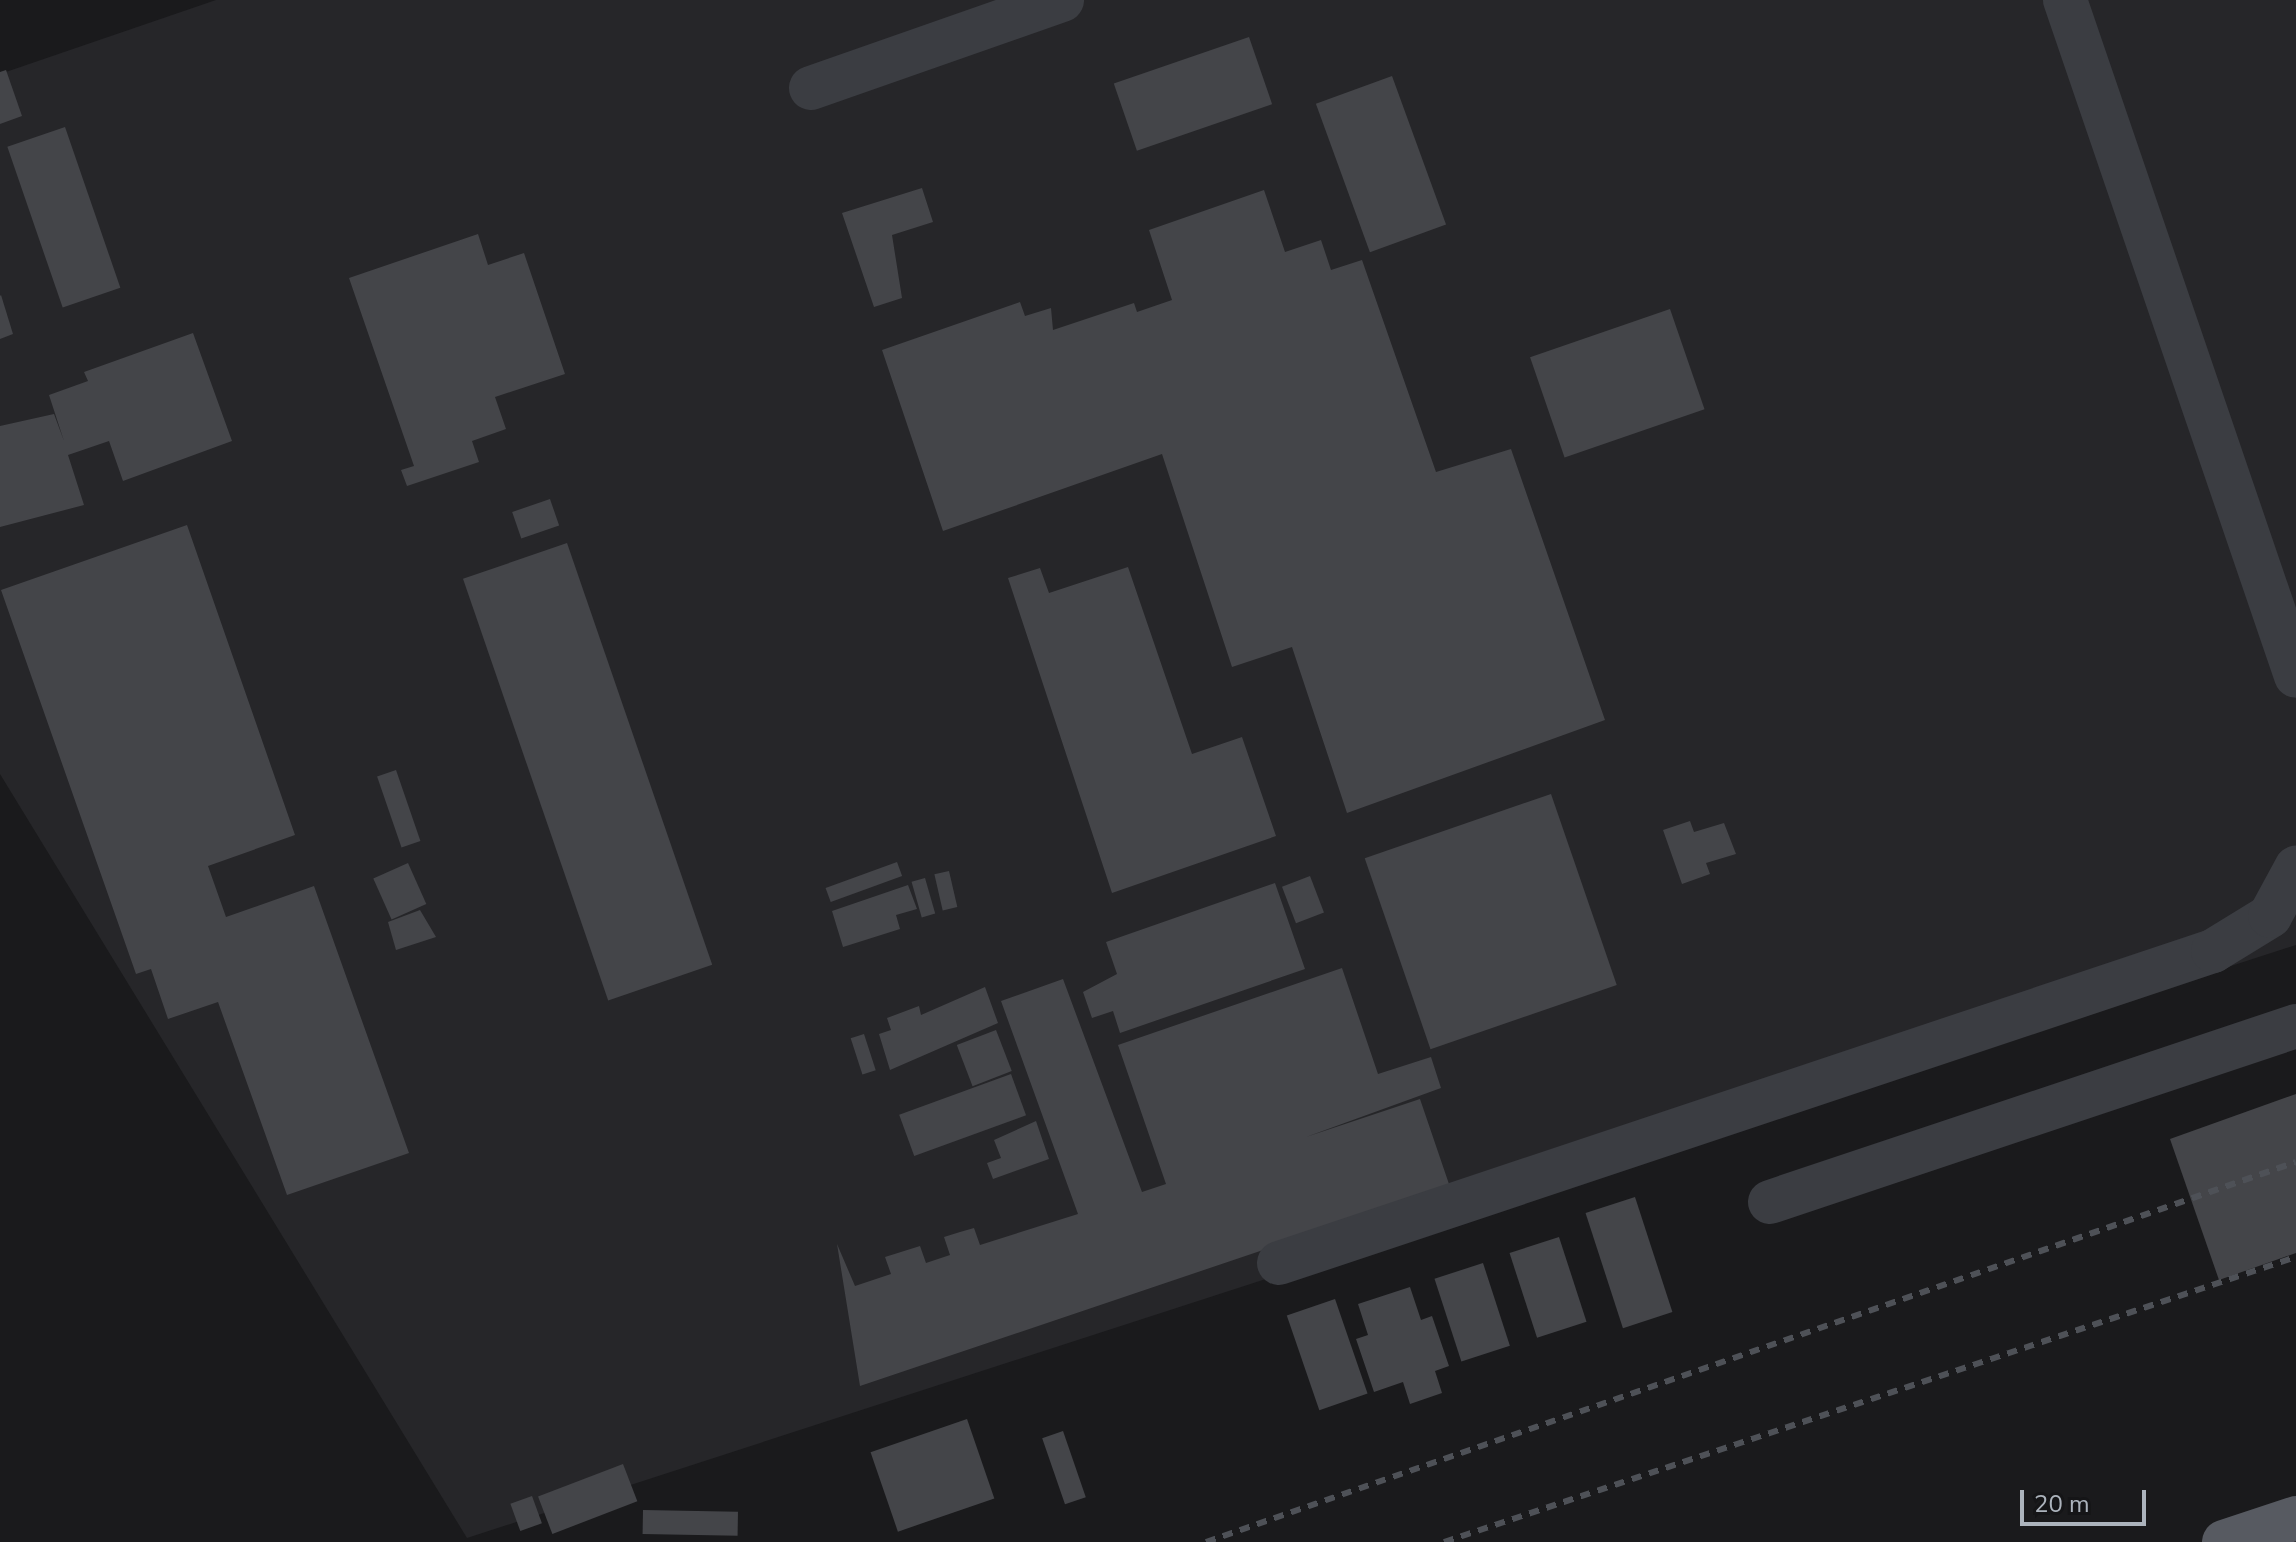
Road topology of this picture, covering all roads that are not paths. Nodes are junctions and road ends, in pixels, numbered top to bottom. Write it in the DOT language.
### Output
graph roads {
  1 [pos="1062,0"];
  2 [pos="2065,0"];
  3 [pos="811,88"];
  4 [pos="2296,676"];
  5 [pos="2296,868"];
  6 [pos="2296,1026"];
  7 [pos="1770,1202"];
  8 [pos="1279,1263"];
  9 [pos="2296,1518"];
  10 [pos="2224,1542"];
  1 -- 3 [label="lane"];
  2 -- 4 [label="lane"];
  5 -- 8 [label="lane"];
  6 -- 7 [label="lane"];
  9 -- 10 [label="main road"];
}
